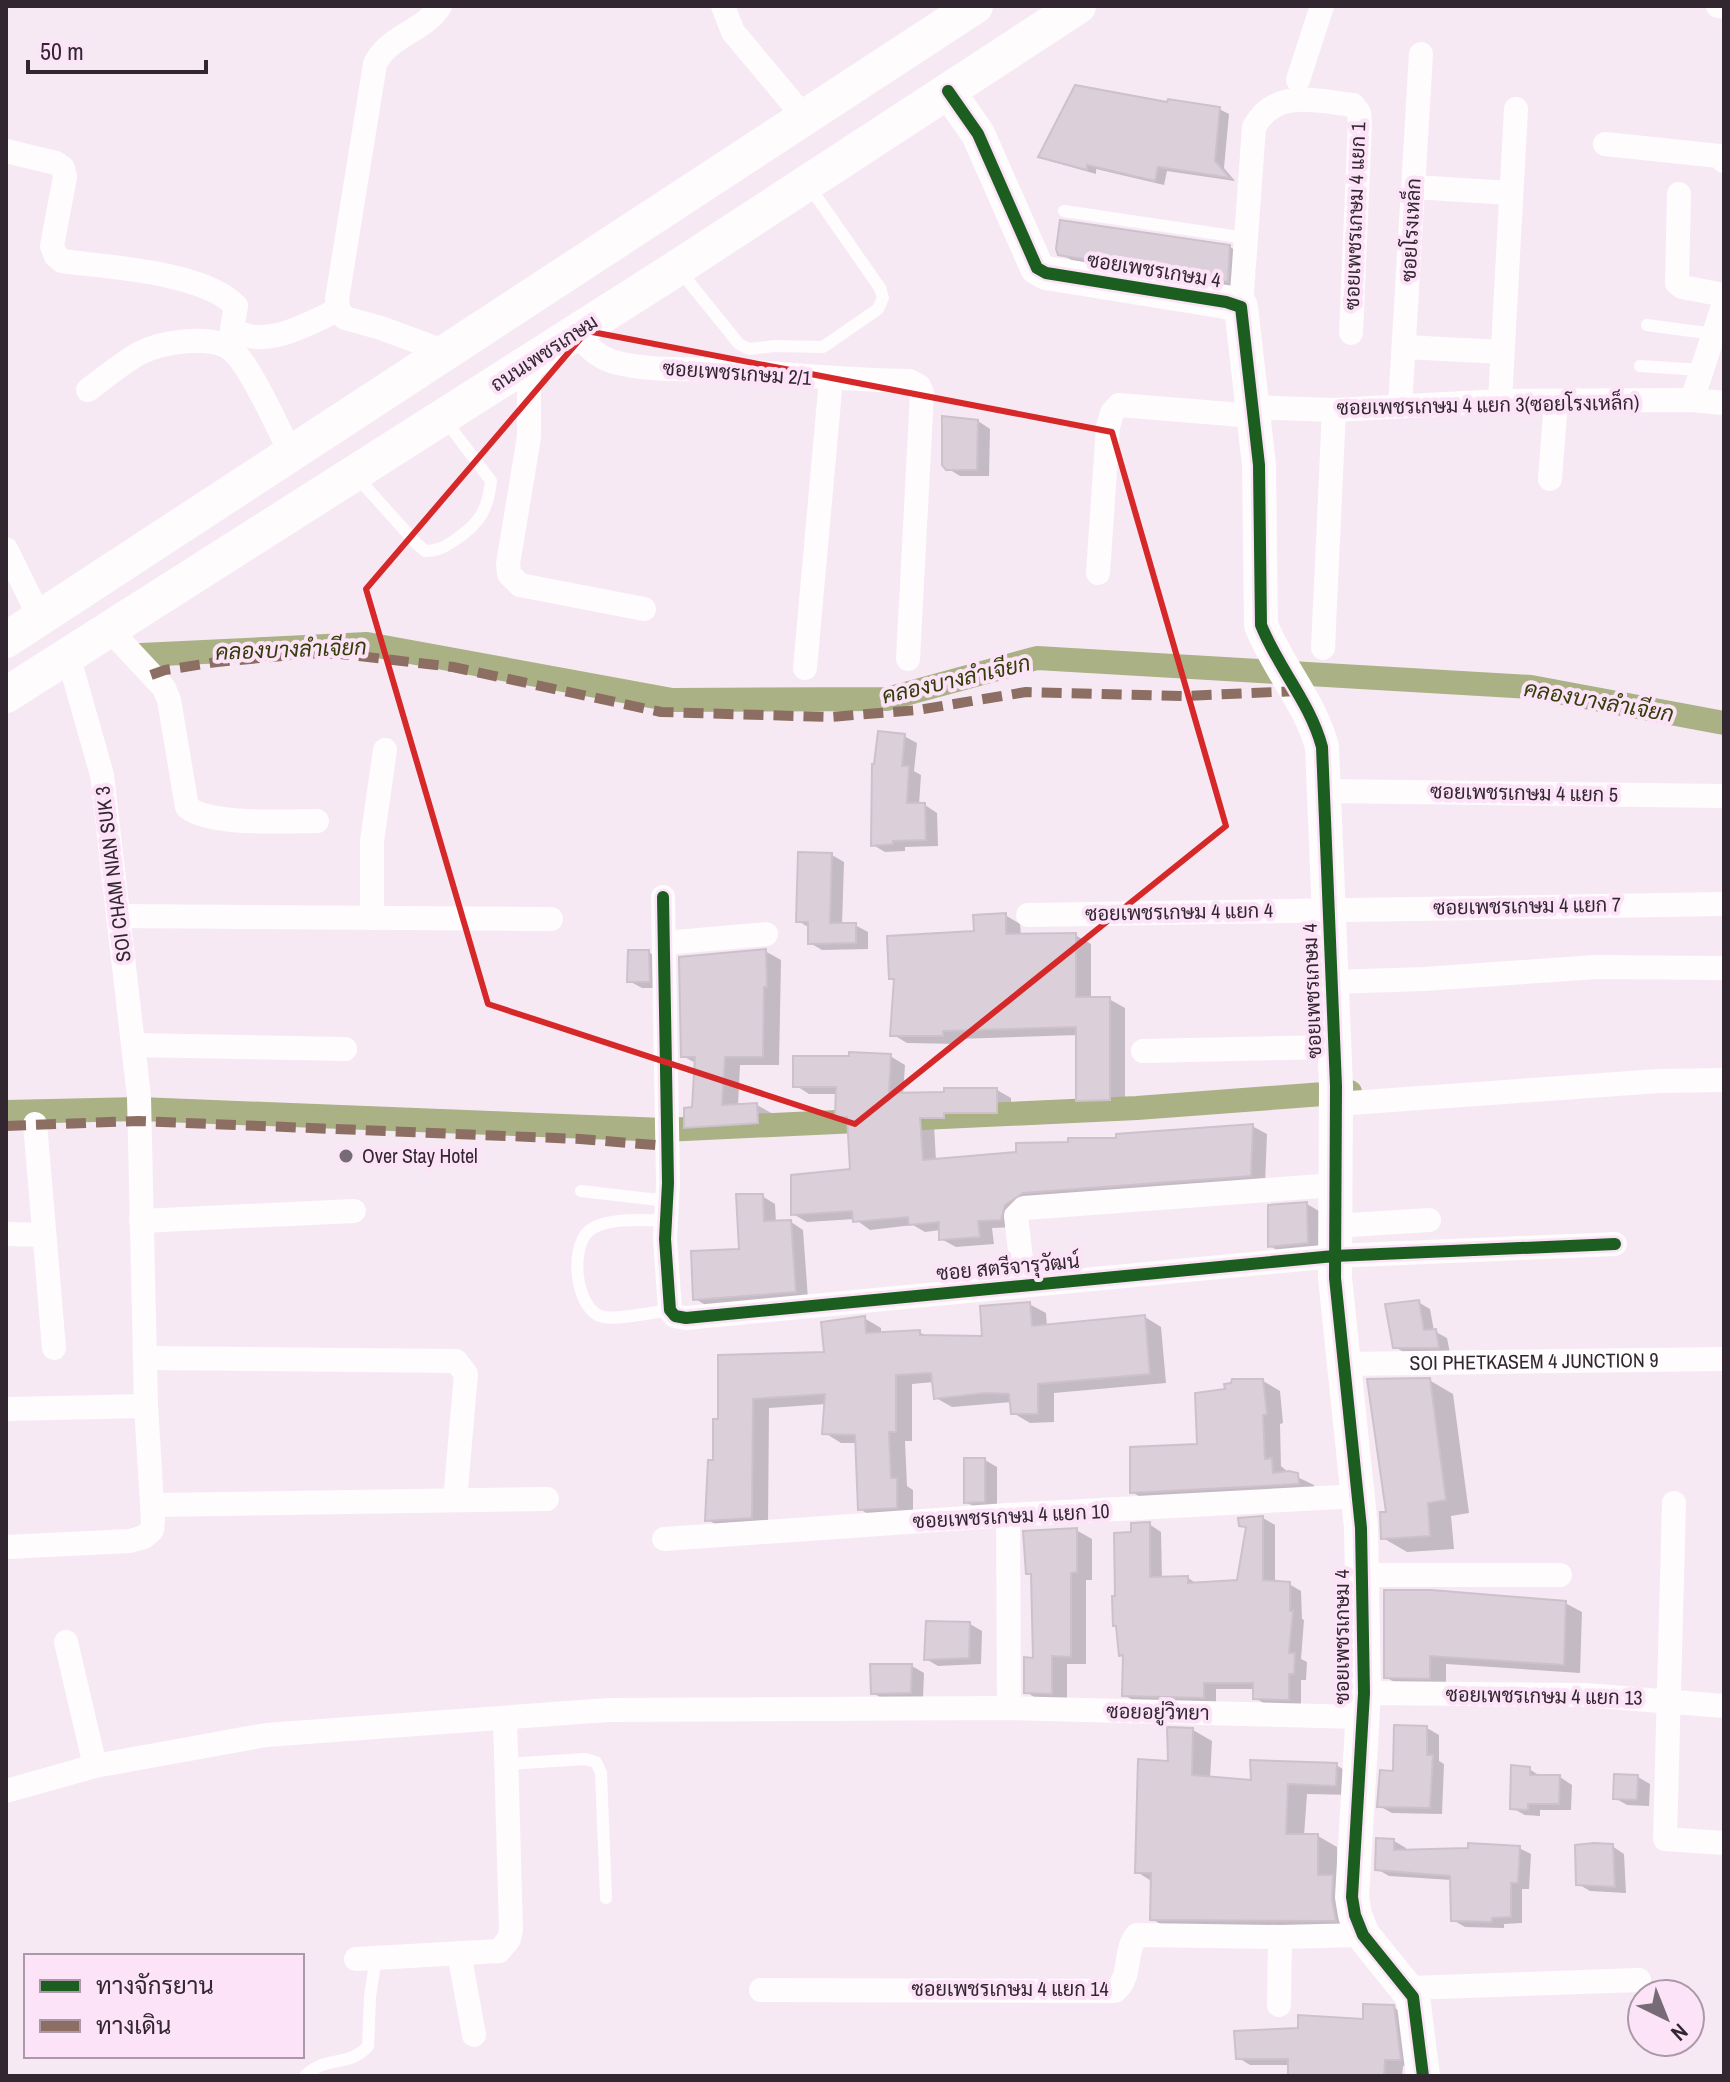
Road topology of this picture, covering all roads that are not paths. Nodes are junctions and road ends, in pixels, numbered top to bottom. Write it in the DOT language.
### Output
graph roads {
  1 [pos="440,6"];
  2 [pos="723,6"];
  3 [pos="1078,6"];
  4 [pos="1322,6"];
  5 [pos="967,8"];
  6 [pos="1421,54"];
  7 [pos="1298,80"];
  8 [pos="948,91"];
  9 [pos="1516,109"];
  10 [pos="805,118"];
  11 [pos="1605,144"];
  12 [pos="6,151"];
  13 [pos="1724,161"];
  14 [pos="808,184"];
  15 [pos="1414,187"];
  16 [pos="1511,193"];
  17 [pos="1679,194"];
  18 [pos="1064,211"];
  19 [pos="1246,238"];
  20 [pos="677,268"];
  21 [pos="1724,295"];
  22 [pos="1724,303"];
  23 [pos="1241,307"];
  24 [pos="338,310"];
  25 [pos="1647,325"];
  26 [pos="576,333"];
  27 [pos="1351,333"];
  28 [pos="1714,334"];
  29 [pos="1405,347"];
  30 [pos="446,352"];
  31 [pos="1502,352"];
  32 [pos="529,363"];
  33 [pos="1640,366"];
  34 [pos="1702,370"];
  35 [pos="831,379"];
  36 [pos="88,390"];
  37 [pos="1692,400"];
  38 [pos="1500,401"];
  39 [pos="1556,401"];
  40 [pos="1724,403"];
  41 [pos="1400,406"];
  42 [pos="1334,410"];
  43 [pos="1253,411"];
  44 [pos="443,417"];
  45 [pos="291,453"];
  46 [pos="355,474"];
  47 [pos="1550,479"];
  48 [pos="6,549"];
  49 [pos="1098,573"];
  50 [pos="644,609"];
  51 [pos="40,618"];
  52 [pos="109,629"];
  53 [pos="6,640"];
  54 [pos="1323,648"];
  55 [pos="68,655"];
  56 [pos="908,659"];
  57 [pos="805,668"];
  58 [pos="6,695"];
  59 [pos="385,750"];
  60 [pos="1324,791"];
  61 [pos="1724,796"];
  62 [pos="317,821"];
  63 [pos="663,897"];
  64 [pos="1724,904"];
  65 [pos="1329,910"];
  66 [pos="1028,915"];
  67 [pos="118,916"];
  68 [pos="372,918"];
  69 [pos="551,919"];
  70 [pos="766,934"];
  71 [pos="664,943"];
  72 [pos="1724,968"];
  73 [pos="1332,982"];
  74 [pos="133,1045"];
  75 [pos="1334,1047"];
  76 [pos="345,1049"];
  77 [pos="1143,1051"];
  78 [pos="1724,1080"];
  79 [pos="1336,1096"];
  80 [pos="35,1124"];
  81 [pos="1334,1185"];
  82 [pos="581,1191"];
  83 [pos="354,1211"];
  84 [pos="666,1211"];
  85 [pos="1429,1220"];
  86 [pos="141,1221"];
  87 [pos="6,1234"];
  88 [pos="44,1235"];
  89 [pos="1334,1241"];
  90 [pos="1615,1244"];
  91 [pos="1024,1285"];
  92 [pos="678,1314"];
  93 [pos="54,1348"];
  94 [pos="146,1358"];
  95 [pos="1724,1359"];
  96 [pos="1342,1364"];
  97 [pos="146,1406"];
  98 [pos="6,1409"];
  99 [pos="1358,1496"];
  100 [pos="547,1499"];
  101 [pos="455,1500"];
  102 [pos="1674,1503"];
  103 [pos="154,1505"];
  104 [pos="1008,1515"];
  105 [pos="664,1539"];
  106 [pos="6,1547"];
  107 [pos="1362,1575"];
  108 [pos="1560,1575"];
  109 [pos="66,1642"];
  110 [pos="1668,1700"];
  111 [pos="1362,1705"];
  112 [pos="1724,1706"];
  113 [pos="1009,1708"];
  114 [pos="505,1718"];
  115 [pos="506,1764"];
  116 [pos="95,1766"];
  117 [pos="6,1791"];
  118 [pos="1724,1843"];
  119 [pos="606,1898"];
  120 [pos="1363,1935"];
  121 [pos="1280,1937"];
  122 [pos="459,1953"];
  123 [pos="366,1958"];
  124 [pos="1626,1980"];
  125 [pos="1408,1988"];
  126 [pos="761,1990"];
  127 [pos="1279,2005"];
  128 [pos="474,2035"];
  129 [pos="305,2076"];
  130 [pos="1423,2076"];
  1 -- 24 [label="street"];
  2 -- 10 [label="street"];
  3 -- 8 [label="main road, ถนนเพชรเกษม"];
  4 -- 7 [label="street"];
  5 -- 10 [label="main road"];
  6 -- 15 [label="street, ซอยโรงเหล็ก"];
  8 -- 14 [label="main road, ถนนเพชรเกษม"];
  8 -- 23 [label="street, ซอยเพชรเกษม 4"];
  9 -- 16 [label="street"];
  10 -- 30 [label="main road"];
  11 -- 13 [label="street"];
  12 -- 24 [label="street"];
  14 -- 20 [label="main road, ถนนเพชรเกษม"];
  14 -- 20 [label="lane"];
  15 -- 16 [label="street"];
  15 -- 29 [label="street, ซอยโรงเหล็ก"];
  16 -- 31 [label="street"];
  17 -- 21 [label="street"];
  18 -- 19 [label="lane"];
  19 -- 23 [label="street, ซอยเพชรเกษม 4 แยก 1"];
  19 -- 27 [label="street, ซอยเพชรเกษม 4 แยก 1"];
  20 -- 26 [label="main road, ถนนเพชรเกษม"];
  22 -- 28 [label="street"];
  23 -- 43 [label="street, ซอยเพชรเกษม 4"];
  24 -- 30 [label="street"];
  25 -- 28 [label="lane"];
  26 -- 32 [label="main road, ถนนเพชรเกษม"];
  26 -- 35 [label="street, ซอยเพชรเกษม 2/1"];
  28 -- 34 [label="street"];
  29 -- 31 [label="street"];
  29 -- 41 [label="street, ซอยโรงเหล็ก"];
  30 -- 45 [label="main road"];
  31 -- 38 [label="street"];
  32 -- 44 [label="main road, ถนนเพชรเกษม"];
  32 -- 50 [label="street"];
  33 -- 34 [label="lane"];
  34 -- 37 [label="street"];
  35 -- 56 [label="street, ซอยเพชรเกษม 2/1"];
  35 -- 57 [label="street"];
  36 -- 45 [label="street"];
  37 -- 39 [label="street, ซอยเพชรเกษม 4 แยก 3(ซอยโรงเหล็ก)"];
  37 -- 40 [label="street, ซอยเพชรเกษม 4 แยก 3(ซอยโรงเหล็ก)"];
  38 -- 39 [label="street, ซอยเพชรเกษม 4 แยก 3(ซอยโรงเหล็ก)"];
  38 -- 41 [label="street, ซอยเพชรเกษม 4 แยก 3(ซอยโรงเหล็ก)"];
  39 -- 47 [label="street"];
  41 -- 42 [label="street, ซอยเพชรเกษม 4 แยก 3(ซอยโรงเหล็ก)"];
  42 -- 43 [label="street, ซอยเพชรเกษม 4 แยก 3(ซอยโรงเหล็ก)"];
  42 -- 54 [label="street"];
  43 -- 49 [label="street, ซอยเพชรเกษม 4 แยก 3(ซอยโรงเหล็ก)"];
  43 -- 60 [label="street, ซอยเพชรเกษม 4"];
  44 -- 46 [label="main road, ถนนเพชรเกษม"];
  44 -- 46 [label="lane"];
  45 -- 51 [label="main road"];
  46 -- 52 [label="main road, ถนนเพชรเกษม"];
  48 -- 51 [label="street"];
  51 -- 53 [label="main road"];
  52 -- 55 [label="main road, ถนนเพชรเกษม"];
  52 -- 62 [label="street"];
  55 -- 58 [label="main road, ถนนเพชรเกษม"];
  55 -- 67 [label="street, SOI CHAM NIAN SUK 3"];
  59 -- 68 [label="street"];
  60 -- 61 [label="street, ซอยเพชรเกษม 4 แยก 5"];
  60 -- 65 [label="street, ซอยเพชรเกษม 4"];
  63 -- 71 [label="street"];
  64 -- 65 [label="street, ซอยเพชรเกษม 4 แยก 7"];
  65 -- 66 [label="street, ซอยเพชรเกษม 4 แยก 4"];
  65 -- 73 [label="street, ซอยเพชรเกษม 4"];
  67 -- 68 [label="street"];
  67 -- 74 [label="street, SOI CHAM NIAN SUK 3"];
  68 -- 69 [label="street"];
  70 -- 71 [label="street"];
  71 -- 84 [label="street"];
  72 -- 73 [label="street"];
  73 -- 75 [label="street, ซอยเพชรเกษม 4"];
  74 -- 76 [label="street"];
  74 -- 86 [label="street, SOI CHAM NIAN SUK 3"];
  75 -- 77 [label="street"];
  75 -- 79 [label="street, ซอยเพชรเกษม 4"];
  78 -- 79 [label="street"];
  79 -- 81 [label="street, ซอยเพชรเกษม 4"];
  80 -- 88 [label="street"];
  81 -- 89 [label="street, ซอยเพชรเกษม 4"];
  81 -- 91 [label="street"];
  82 -- 84 [label="lane"];
  83 -- 86 [label="street"];
  84 -- 92 [label="street"];
  84 -- 92 [label="lane"];
  85 -- 89 [label="street"];
  86 -- 94 [label="street, SOI CHAM NIAN SUK 3"];
  87 -- 88 [label="street"];
  88 -- 93 [label="street"];
  89 -- 90 [label="street"];
  89 -- 91 [label="street, ซอย สตรีจารุวัฒน์"];
  89 -- 96 [label="street, ซอยเพชรเกษม 4"];
  91 -- 92 [label="street, ซอย สตรีจารุวัฒน์"];
  94 -- 97 [label="street, SOI CHAM NIAN SUK 3"];
  94 -- 101 [label="street"];
  95 -- 96 [label="street, SOI PHETKASEM 4 JUNCTION 9"];
  96 -- 99 [label="street, ซอยเพชรเกษม 4"];
  97 -- 98 [label="street"];
  97 -- 103 [label="street, SOI CHAM NIAN SUK 3"];
  99 -- 104 [label="street, ซอยเพชรเกษม 4 แยก 10"];
  99 -- 107 [label="street, ซอยเพชรเกษม 4"];
  100 -- 101 [label="street"];
  101 -- 103 [label="street"];
  102 -- 110 [label="street"];
  103 -- 106 [label="street"];
  104 -- 105 [label="street, ซอยเพชรเกษม 4 แยก 10"];
  104 -- 113 [label="street"];
  107 -- 108 [label="street"];
  107 -- 111 [label="street, ซอยเพชรเกษม 4"];
  109 -- 116 [label="street"];
  110 -- 111 [label="street, ซอยเพชรเกษม 4 แยก 13"];
  110 -- 112 [label="street, ซอยเพชรเกษม 4 แยก 13"];
  110 -- 118 [label="street"];
  111 -- 113 [label="street, ซอยอยู่วิทยา"];
  111 -- 120 [label="street, ซอยเพชรเกษม 4"];
  113 -- 114 [label="street, ซอยอยู่วิทยา"];
  114 -- 115 [label="street"];
  114 -- 116 [label="street, ซอยอยู่วิทยา"];
  115 -- 119 [label="lane"];
  115 -- 122 [label="street"];
  116 -- 117 [label="street, ซอยอยู่วิทยา"];
  120 -- 121 [label="street, ซอยเพชรเกษม 4 แยก 14"];
  120 -- 125 [label="street, ซอยเพชรเกษม 4"];
  121 -- 126 [label="street, ซอยเพชรเกษม 4 แยก 14"];
  121 -- 127 [label="street"];
  122 -- 123 [label="street"];
  122 -- 128 [label="street"];
  123 -- 129 [label="lane"];
  124 -- 125 [label="street"];
  125 -- 130 [label="street, ซอยเพชรเกษม 4"];
}
